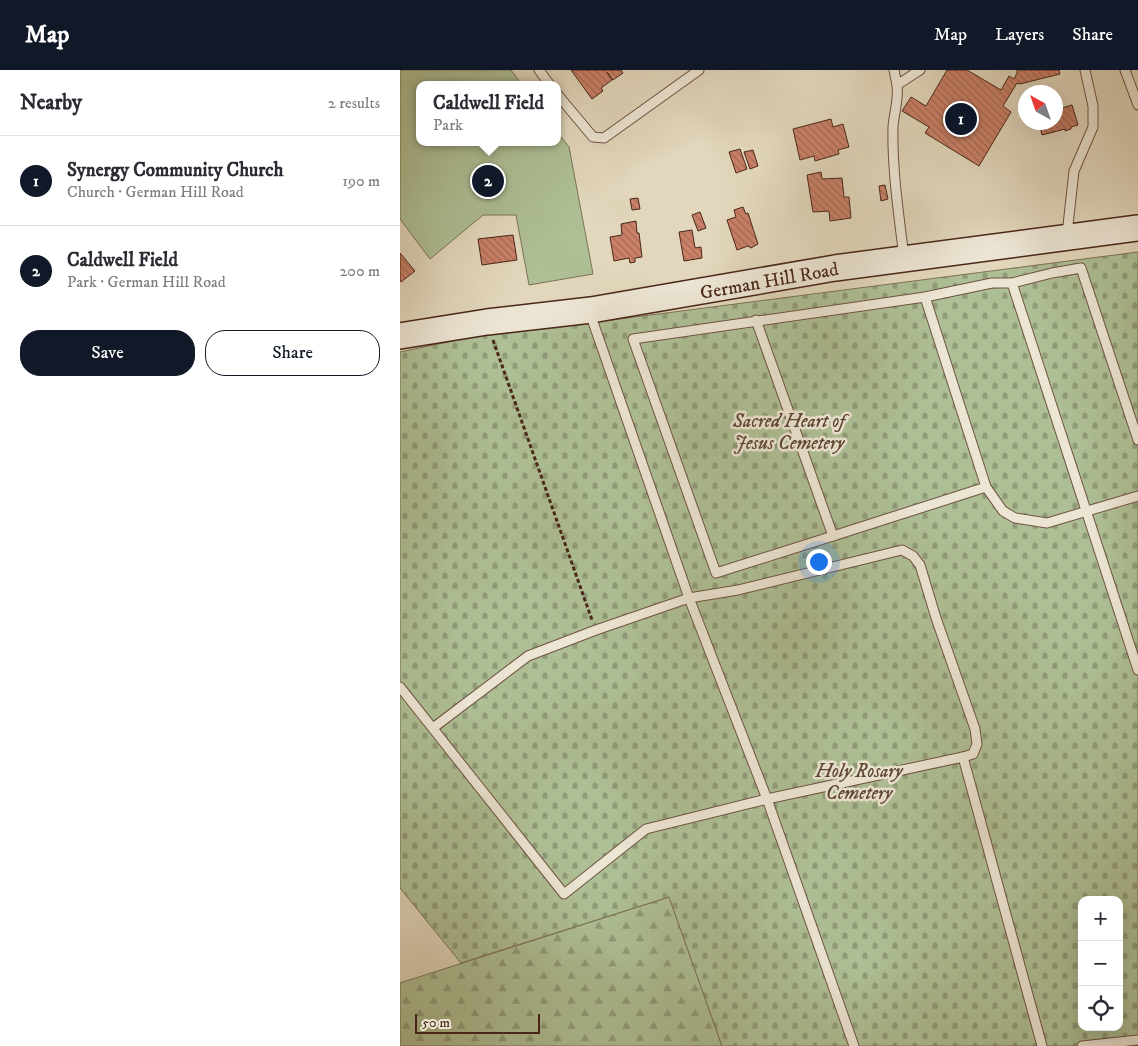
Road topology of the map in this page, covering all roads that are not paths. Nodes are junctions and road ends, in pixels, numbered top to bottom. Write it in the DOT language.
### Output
graph roads {
  1 [pos="539,70"];
  2 [pos="699,70"];
  3 [pos="894,70"];
  4 [pos="920,70"];
  5 [pos="1085,70"];
  6 [pos="1125,70"];
  7 [pos="547,81"];
  8 [pos="897,84"];
  9 [pos="561,99"];
  10 [pos="1138,105"];
  11 [pos="1138,228"];
  12 [pos="1066,237"];
  13 [pos="904,259"];
  14 [pos="1012,283"];
  15 [pos="925,297"];
  16 [pos="591,310"];
  17 [pos="756,320"];
  18 [pos="400,336"];
  19 [pos="1138,440"];
  20 [pos="986,487"];
  21 [pos="1138,496"];
  22 [pos="1085,512"];
  23 [pos="833,536"];
  24 [pos="689,598"];
  25 [pos="1138,670"];
  26 [pos="400,687"];
  27 [pos="433,728"];
  28 [pos="963,757"];
  29 [pos="766,799"];
  30 [pos="1138,1040"];
  31 [pos="854,1046"];
  32 [pos="1042,1046"];
  33 [pos="1082,1046"];
  1 -- 7 [label="lane"];
  2 -- 9 [label="lane"];
  3 -- 8 [label="lane"];
  4 -- 8 [label="lane"];
  5 -- 12 [label="lane"];
  6 -- 10 [label="lane"];
  8 -- 13 [label="lane"];
  11 -- 12 [label="street, German Hill Road"];
  12 -- 13 [label="street, German Hill Road"];
  13 -- 16 [label="street, German Hill Road"];
  14 -- 15 [label="lane"];
  14 -- 19 [label="lane"];
  14 -- 22 [label="lane"];
  15 -- 17 [label="lane"];
  15 -- 20 [label="lane"];
  16 -- 18 [label="street, German Hill Road"];
  16 -- 24 [label="lane"];
  17 -- 23 [label="lane"];
  17 -- 23 [label="lane"];
  20 -- 22 [label="lane"];
  20 -- 23 [label="lane"];
  21 -- 22 [label="lane"];
  22 -- 25 [label="lane"];
  24 -- 27 [label="lane"];
  24 -- 28 [label="lane"];
  24 -- 29 [label="lane"];
  26 -- 27 [label="lane"];
  27 -- 29 [label="lane"];
  28 -- 29 [label="lane"];
  28 -- 32 [label="lane"];
  29 -- 31 [label="lane"];
  30 -- 33 [label="lane"];
}
